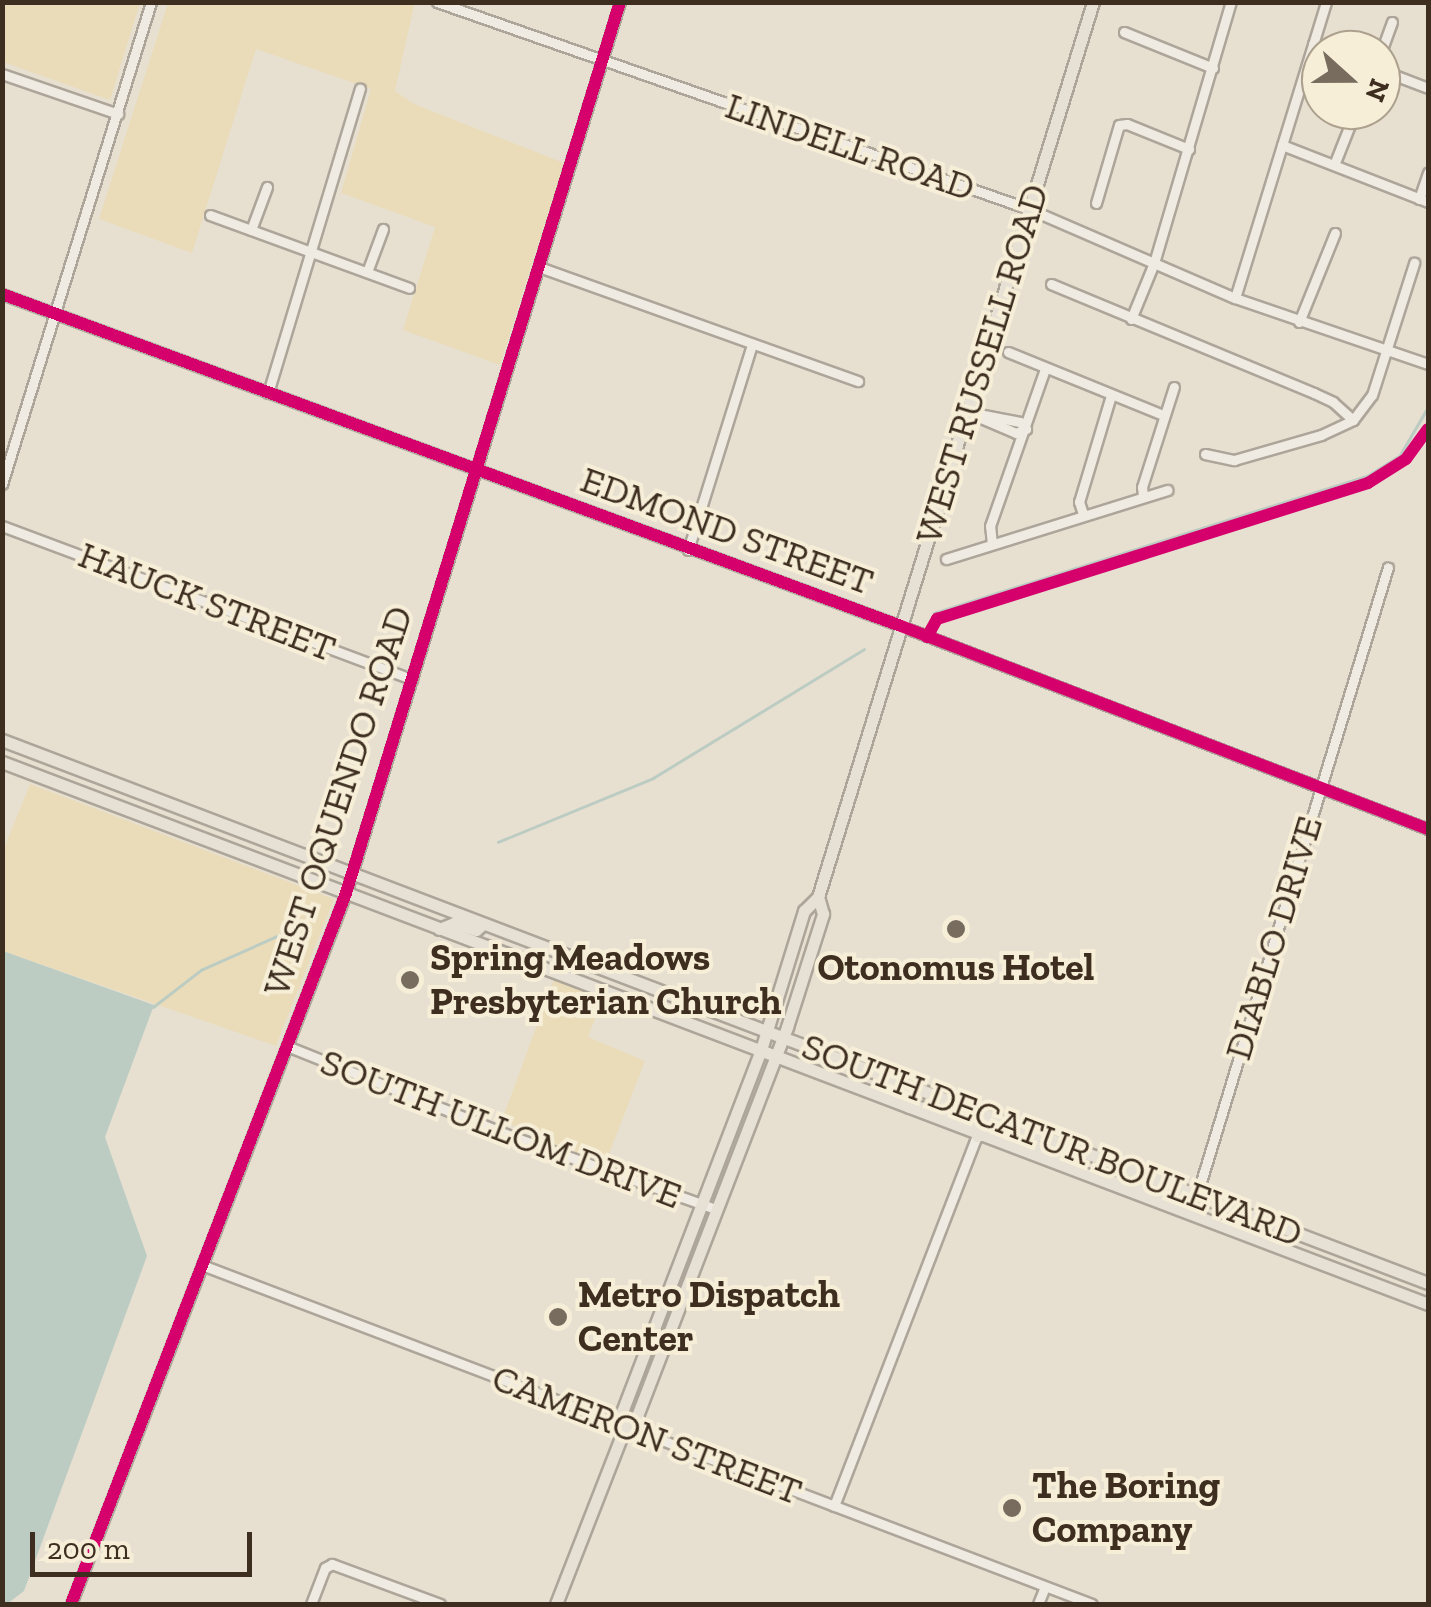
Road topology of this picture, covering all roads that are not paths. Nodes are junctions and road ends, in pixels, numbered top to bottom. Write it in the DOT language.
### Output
graph roads {
  1 [pos="152,2"];
  2 [pos="437,2"];
  3 [pos="620,2"];
  4 [pos="1093,2"];
  5 [pos="1231,2"];
  6 [pos="1326,2"];
  7 [pos="1392,22"];
  8 [pos="1317,30"];
  9 [pos="1389,30"];
  10 [pos="1124,32"];
  11 [pos="602,62"];
  12 [pos="1213,68"];
  13 [pos="2,74"];
  14 [pos="1401,78"];
  15 [pos="1301,83"];
  16 [pos="1428,88"];
  17 [pos="360,90"];
  18 [pos="118,114"];
  19 [pos="1349,130"];
  20 [pos="1282,146"];
  21 [pos="1189,150"];
  22 [pos="1334,166"];
  23 [pos="1428,173"];
  24 [pos="266,187"];
  25 [pos="1424,200"];
  26 [pos="1096,203"];
  27 [pos="1029,209"];
  28 [pos="210,215"];
  29 [pos="383,229"];
  30 [pos="251,230"];
  31 [pos="1335,233"];
  32 [pos="310,252"];
  33 [pos="1154,262"];
  34 [pos="1414,263"];
  35 [pos="539,267"];
  36 [pos="368,272"];
  37 [pos="1051,284"];
  38 [pos="408,288"];
  39 [pos="2,294"];
  40 [pos="1235,298"];
  41 [pos="57,315"];
  42 [pos="1131,319"];
  43 [pos="1300,322"];
  44 [pos="752,344"];
  45 [pos="1386,350"];
  46 [pos="1008,352"];
  47 [pos="1428,364"];
  48 [pos="1044,368"];
  49 [pos="858,381"];
  50 [pos="1174,387"];
  51 [pos="268,393"];
  52 [pos="1111,395"];
  53 [pos="967,412"];
  54 [pos="1163,415"];
  55 [pos="1352,420"];
  56 [pos="1026,430"];
  57 [pos="1205,454"];
  58 [pos="476,472"];
  59 [pos="2,484"];
  60 [pos="1167,490"];
  61 [pos="1143,496"];
  62 [pos="1083,514"];
  63 [pos="2,526"];
  64 [pos="992,544"];
  65 [pos="688,550"];
  66 [pos="946,559"];
  67 [pos="1388,566"];
  68 [pos="900,626"];
  69 [pos="412,679"];
  70 [pos="2,740"];
  71 [pos="2,762"];
  72 [pos="1319,788"];
  73 [pos="1428,829"];
  74 [pos="352,874"];
  75 [pos="346,893"];
  76 [pos="818,897"];
  77 [pos="483,924"];
  78 [pos="439,928"];
  79 [pos="767,1032"];
  80 [pos="782,1038"];
  81 [pos="286,1046"];
  82 [pos="760,1053"];
  83 [pos="775,1058"];
  84 [pos="900,1107"];
  85 [pos="997,1120"];
  86 [pos="978,1136"];
  87 [pos="1080,1152"];
  88 [pos="1100,1182"];
  89 [pos="1197,1195"];
  90 [pos="700,1206"];
  91 [pos="716,1209"];
  92 [pos="202,1265"];
  93 [pos="1428,1284"];
  94 [pos="1428,1304"];
  95 [pos="625,1427"];
  96 [pos="834,1506"];
  97 [pos="1044,1586"];
  98 [pos="71,1604"];
  99 [pos="311,1604"];
  100 [pos="440,1604"];
  101 [pos="556,1604"];
  102 [pos="1038,1604"];
  103 [pos="1092,1604"];
  1 -- 18 [label="street"];
  2 -- 11 [label="street, LINDELL ROAD"];
  3 -- 11 [label="street, WEST OQUENDO ROAD"];
  4 -- 27 [label="main road, WEST RUSSELL ROAD"];
  5 -- 12 [label="street"];
  6 -- 8 [label="street"];
  7 -- 9 [label="street"];
  10 -- 12 [label="street"];
  11 -- 27 [label="street, LINDELL ROAD"];
  11 -- 35 [label="street, WEST OQUENDO ROAD"];
  12 -- 21 [label="street"];
  13 -- 18 [label="street"];
  14 -- 16 [label="street"];
  15 -- 20 [label="street"];
  17 -- 32 [label="street"];
  18 -- 41 [label="street"];
  19 -- 22 [label="street"];
  20 -- 22 [label="street"];
  20 -- 40 [label="street"];
  21 -- 26 [label="street"];
  21 -- 33 [label="street"];
  22 -- 25 [label="street"];
  23 -- 25 [label="street"];
  24 -- 30 [label="street"];
  27 -- 33 [label="street, LINDELL ROAD"];
  27 -- 53 [label="main road, WEST RUSSELL ROAD"];
  28 -- 30 [label="street"];
  29 -- 36 [label="street"];
  30 -- 32 [label="street"];
  31 -- 43 [label="street"];
  32 -- 36 [label="street"];
  32 -- 51 [label="street"];
  33 -- 40 [label="street, LINDELL ROAD"];
  33 -- 42 [label="street"];
  34 -- 45 [label="street"];
  35 -- 44 [label="street"];
  35 -- 58 [label="street, WEST OQUENDO ROAD"];
  36 -- 38 [label="street"];
  37 -- 42 [label="street"];
  39 -- 41 [label="street, EDMOND STREET"];
  40 -- 43 [label="street, LINDELL ROAD"];
  41 -- 51 [label="street, EDMOND STREET"];
  41 -- 59 [label="street"];
  42 -- 55 [label="street"];
  43 -- 45 [label="street, LINDELL ROAD"];
  44 -- 49 [label="street"];
  44 -- 65 [label="street"];
  45 -- 47 [label="street, LINDELL ROAD"];
  45 -- 55 [label="street"];
  46 -- 48 [label="street"];
  48 -- 52 [label="street"];
  48 -- 56 [label="street"];
  50 -- 54 [label="street"];
  51 -- 58 [label="street, EDMOND STREET"];
  52 -- 54 [label="street"];
  52 -- 62 [label="street"];
  53 -- 56 [label="street"];
  53 -- 68 [label="main road, WEST RUSSELL ROAD"];
  54 -- 61 [label="street"];
  55 -- 57 [label="street"];
  56 -- 64 [label="street"];
  58 -- 65 [label="street, EDMOND STREET"];
  58 -- 69 [label="street, WEST OQUENDO ROAD"];
  60 -- 61 [label="street"];
  61 -- 62 [label="street"];
  62 -- 64 [label="street"];
  63 -- 69 [label="street, HAUCK STREET"];
  64 -- 66 [label="street"];
  65 -- 68 [label="street, EDMOND STREET"];
  67 -- 72 [label="street, DIABLO DRIVE"];
  68 -- 72 [label="street, EDMOND STREET"];
  68 -- 76 [label="main road, WEST RUSSELL ROAD"];
  69 -- 74 [label="street, WEST OQUENDO ROAD"];
  70 -- 74 [label="main road, SOUTH DECATUR BOULEVARD"];
  71 -- 75 [label="main road, SOUTH DECATUR BOULEVARD"];
  72 -- 73 [label="street, EDMOND STREET"];
  72 -- 89 [label="street, DIABLO DRIVE"];
  74 -- 75 [label="street, WEST OQUENDO ROAD"];
  74 -- 77 [label="main road, SOUTH DECATUR BOULEVARD"];
  75 -- 78 [label="main road, SOUTH DECATUR BOULEVARD"];
  75 -- 81 [label="street, WEST OQUENDO ROAD"];
  76 -- 79 [label="main road, WEST RUSSELL ROAD"];
  76 -- 80 [label="main road, WEST RUSSELL ROAD"];
  77 -- 78 [label="main road"];
  77 -- 79 [label="main road, SOUTH DECATUR BOULEVARD"];
  78 -- 82 [label="main road, SOUTH DECATUR BOULEVARD"];
  79 -- 80 [label="main road, SOUTH DECATUR BOULEVARD"];
  79 -- 82 [label="main road, WEST RUSSELL ROAD"];
  80 -- 83 [label="main road, WEST RUSSELL ROAD"];
  80 -- 85 [label="main road, SOUTH DECATUR BOULEVARD"];
  81 -- 90 [label="street, SOUTH ULLOM DRIVE"];
  81 -- 92 [label="street, WEST OQUENDO ROAD"];
  82 -- 83 [label="main road, SOUTH DECATUR BOULEVARD"];
  82 -- 90 [label="main road, WEST RUSSELL ROAD"];
  83 -- 84 [label="main road, SOUTH DECATUR BOULEVARD"];
  83 -- 91 [label="main road, WEST RUSSELL ROAD"];
  84 -- 85 [label="main road"];
  84 -- 86 [label="main road, SOUTH DECATUR BOULEVARD"];
  85 -- 87 [label="main road, SOUTH DECATUR BOULEVARD"];
  86 -- 87 [label="main road"];
  86 -- 88 [label="main road, SOUTH DECATUR BOULEVARD"];
  86 -- 96 [label="street"];
  87 -- 89 [label="main road, SOUTH DECATUR BOULEVARD"];
  88 -- 89 [label="main road"];
  88 -- 94 [label="main road, SOUTH DECATUR BOULEVARD"];
  89 -- 93 [label="main road, SOUTH DECATUR BOULEVARD"];
  90 -- 91 [label="street, SOUTH ULLOM DRIVE"];
  90 -- 95 [label="main road, WEST RUSSELL ROAD"];
  91 -- 95 [label="main road, WEST RUSSELL ROAD"];
  92 -- 95 [label="street, CAMERON STREET"];
  92 -- 98 [label="street, WEST OQUENDO ROAD"];
  95 -- 96 [label="street, CAMERON STREET"];
  95 -- 101 [label="main road, WEST RUSSELL ROAD"];
  96 -- 97 [label="street, CAMERON STREET"];
  97 -- 102 [label="street"];
  97 -- 103 [label="street, CAMERON STREET"];
  99 -- 100 [label="street"];
}
